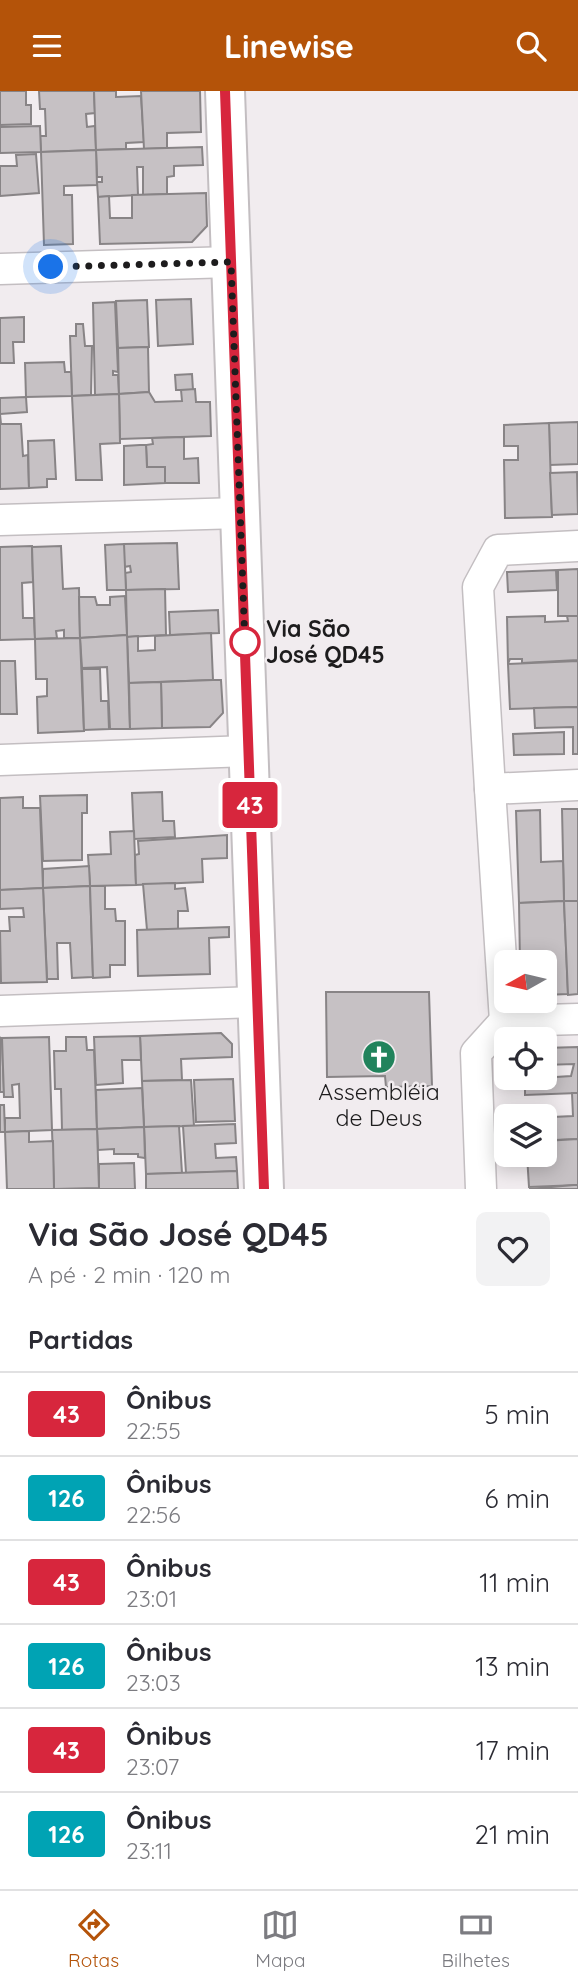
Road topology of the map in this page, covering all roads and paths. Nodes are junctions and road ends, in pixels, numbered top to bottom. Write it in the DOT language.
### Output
graph roads {
  1 [pos="225,91"];
  2 [pos="231,262"];
  3 [pos="0,269"];
  4 [pos="240,513"];
  5 [pos="0,520"];
  6 [pos="578,547"];
  7 [pos="248,751"];
  8 [pos="0,760"];
  9 [pos="578,785"];
  10 [pos="490,789"];
  11 [pos="256,1002"];
  12 [pos="0,1011"];
  13 [pos="578,1019"];
  14 [pos="505,1021"];
  15 [pos="264,1189"];
  16 [pos="481,1189"];
  1 -- 2 [label="street"];
  2 -- 3 [label="street"];
  2 -- 4 [label="street"];
  4 -- 5 [label="street"];
  4 -- 7 [label="street"];
  6 -- 10 [label="street"];
  7 -- 8 [label="street"];
  7 -- 11 [label="street"];
  9 -- 10 [label="street"];
  10 -- 14 [label="street"];
  11 -- 12 [label="street"];
  11 -- 15 [label="street"];
  13 -- 14 [label="street"];
  14 -- 16 [label="street"];
}
